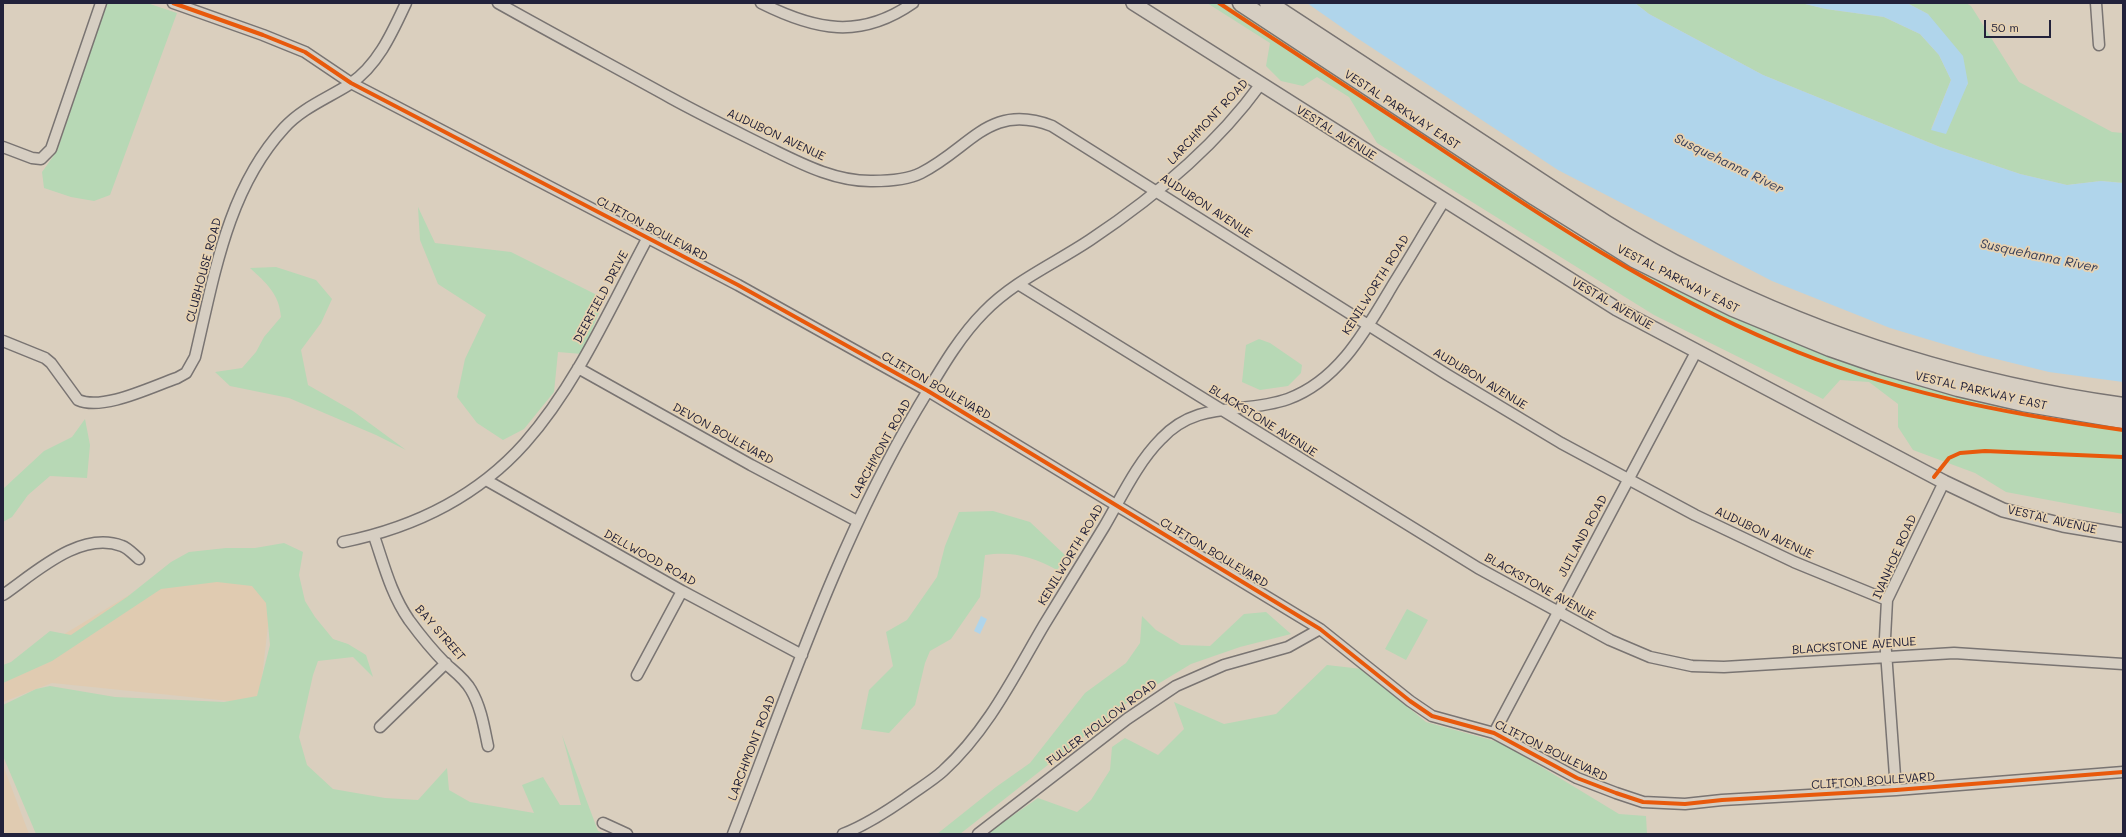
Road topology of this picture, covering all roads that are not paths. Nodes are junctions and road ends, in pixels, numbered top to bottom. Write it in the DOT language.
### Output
graph roads {
  1 [pos="102,3"];
  2 [pos="173,3"];
  3 [pos="406,3"];
  4 [pos="498,3"];
  5 [pos="761,3"];
  6 [pos="913,3"];
  7 [pos="1133,3"];
  8 [pos="1241,3"];
  9 [pos="1268,3"];
  10 [pos="2096,3"];
  11 [pos="2099,45"];
  12 [pos="351,84"];
  13 [pos="1260,85"];
  14 [pos="3,147"];
  15 [pos="1158,191"];
  16 [pos="1444,201"];
  17 [pos="647,239"];
  18 [pos="1018,284"];
  19 [pos="1369,326"];
  20 [pos="3,341"];
  21 [pos="1696,352"];
  22 [pos="578,368"];
  23 [pos="928,391"];
  24 [pos="2123,406"];
  25 [pos="1223,410"];
  26 [pos="2123,420"];
  27 [pos="486,480"];
  28 [pos="1628,480"];
  29 [pos="1944,482"];
  30 [pos="1116,506"];
  31 [pos="857,521"];
  32 [pos="2123,535"];
  33 [pos="374,536"];
  34 [pos="342,542"];
  35 [pos="140,559"];
  36 [pos="682,591"];
  37 [pos="3,594"];
  38 [pos="1887,600"];
  39 [pos="1558,610"];
  40 [pos="1320,629"];
  41 [pos="802,655"];
  42 [pos="1886,656"];
  43 [pos="446,663"];
  44 [pos="2123,664"];
  45 [pos="637,675"];
  46 [pos="380,727"];
  47 [pos="1494,733"];
  48 [pos="488,746"];
  49 [pos="2123,772"];
  50 [pos="1896,790"];
  51 [pos="603,823"];
  52 [pos="627,834"];
  53 [pos="733,834"];
  54 [pos="843,834"];
  55 [pos="978,834"];
  1 -- 14 [label="street"];
  2 -- 12 [label="street, CLIFTON BOULEVARD"];
  3 -- 12 [label="street, CLUBHOUSE ROAD"];
  4 -- 15 [label="street, AUDUBON AVENUE"];
  5 -- 6 [label="street"];
  7 -- 13 [label="street, VESTAL AVENUE"];
  8 -- 26 [label="main road, VESTAL PARKWAY EAST"];
  9 -- 24 [label="main road, VESTAL PARKWAY EAST"];
  10 -- 11 [label="street"];
  12 -- 17 [label="street, CLIFTON BOULEVARD"];
  12 -- 20 [label="street, CLUBHOUSE ROAD"];
  13 -- 15 [label="street, LARCHMONT ROAD"];
  13 -- 16 [label="street, VESTAL AVENUE"];
  15 -- 18 [label="street, LARCHMONT ROAD"];
  15 -- 19 [label="street, AUDUBON AVENUE"];
  16 -- 19 [label="street, KENILWORTH ROAD"];
  16 -- 21 [label="street, VESTAL AVENUE"];
  17 -- 22 [label="street, DEERFIELD DRIVE"];
  17 -- 23 [label="street, CLIFTON BOULEVARD"];
  18 -- 23 [label="street, LARCHMONT ROAD"];
  18 -- 25 [label="street, BLACKSTONE AVENUE"];
  19 -- 25 [label="street, KENILWORTH ROAD"];
  19 -- 28 [label="street, AUDUBON AVENUE"];
  21 -- 28 [label="street, JUTLAND ROAD"];
  21 -- 29 [label="street, VESTAL AVENUE"];
  22 -- 27 [label="street, DEERFIELD DRIVE"];
  22 -- 31 [label="street, DEVON BOULEVARD"];
  23 -- 30 [label="street, CLIFTON BOULEVARD"];
  23 -- 31 [label="street, LARCHMONT ROAD"];
  25 -- 30 [label="street, KENILWORTH ROAD"];
  25 -- 39 [label="street, BLACKSTONE AVENUE"];
  27 -- 33 [label="street, DEERFIELD DRIVE"];
  27 -- 36 [label="street, DELLWOOD ROAD"];
  28 -- 38 [label="street, AUDUBON AVENUE"];
  28 -- 39 [label="street, JUTLAND ROAD"];
  29 -- 32 [label="street, VESTAL AVENUE"];
  29 -- 38 [label="street, IVANHOE ROAD"];
  30 -- 40 [label="street, CLIFTON BOULEVARD"];
  30 -- 54 [label="street, KENILWORTH ROAD"];
  31 -- 41 [label="street, LARCHMONT ROAD"];
  33 -- 34 [label="street, DEERFIELD DRIVE"];
  33 -- 43 [label="street, BAY STREET"];
  35 -- 37 [label="street"];
  36 -- 41 [label="street, DELLWOOD ROAD"];
  36 -- 45 [label="street"];
  38 -- 42 [label="street, IVANHOE ROAD"];
  39 -- 42 [label="street, BLACKSTONE AVENUE"];
  39 -- 47 [label="street, JUTLAND ROAD"];
  40 -- 47 [label="street, CLIFTON BOULEVARD"];
  40 -- 55 [label="street, FULLER HOLLOW ROAD"];
  41 -- 53 [label="street, LARCHMONT ROAD"];
  42 -- 44 [label="street, BLACKSTONE AVENUE"];
  42 -- 50 [label="street, IVANHOE ROAD"];
  43 -- 46 [label="street"];
  43 -- 48 [label="street, BAY STREET"];
  47 -- 50 [label="street, CLIFTON BOULEVARD"];
  49 -- 50 [label="street, CLIFTON BOULEVARD"];
  51 -- 52 [label="street"];
}
